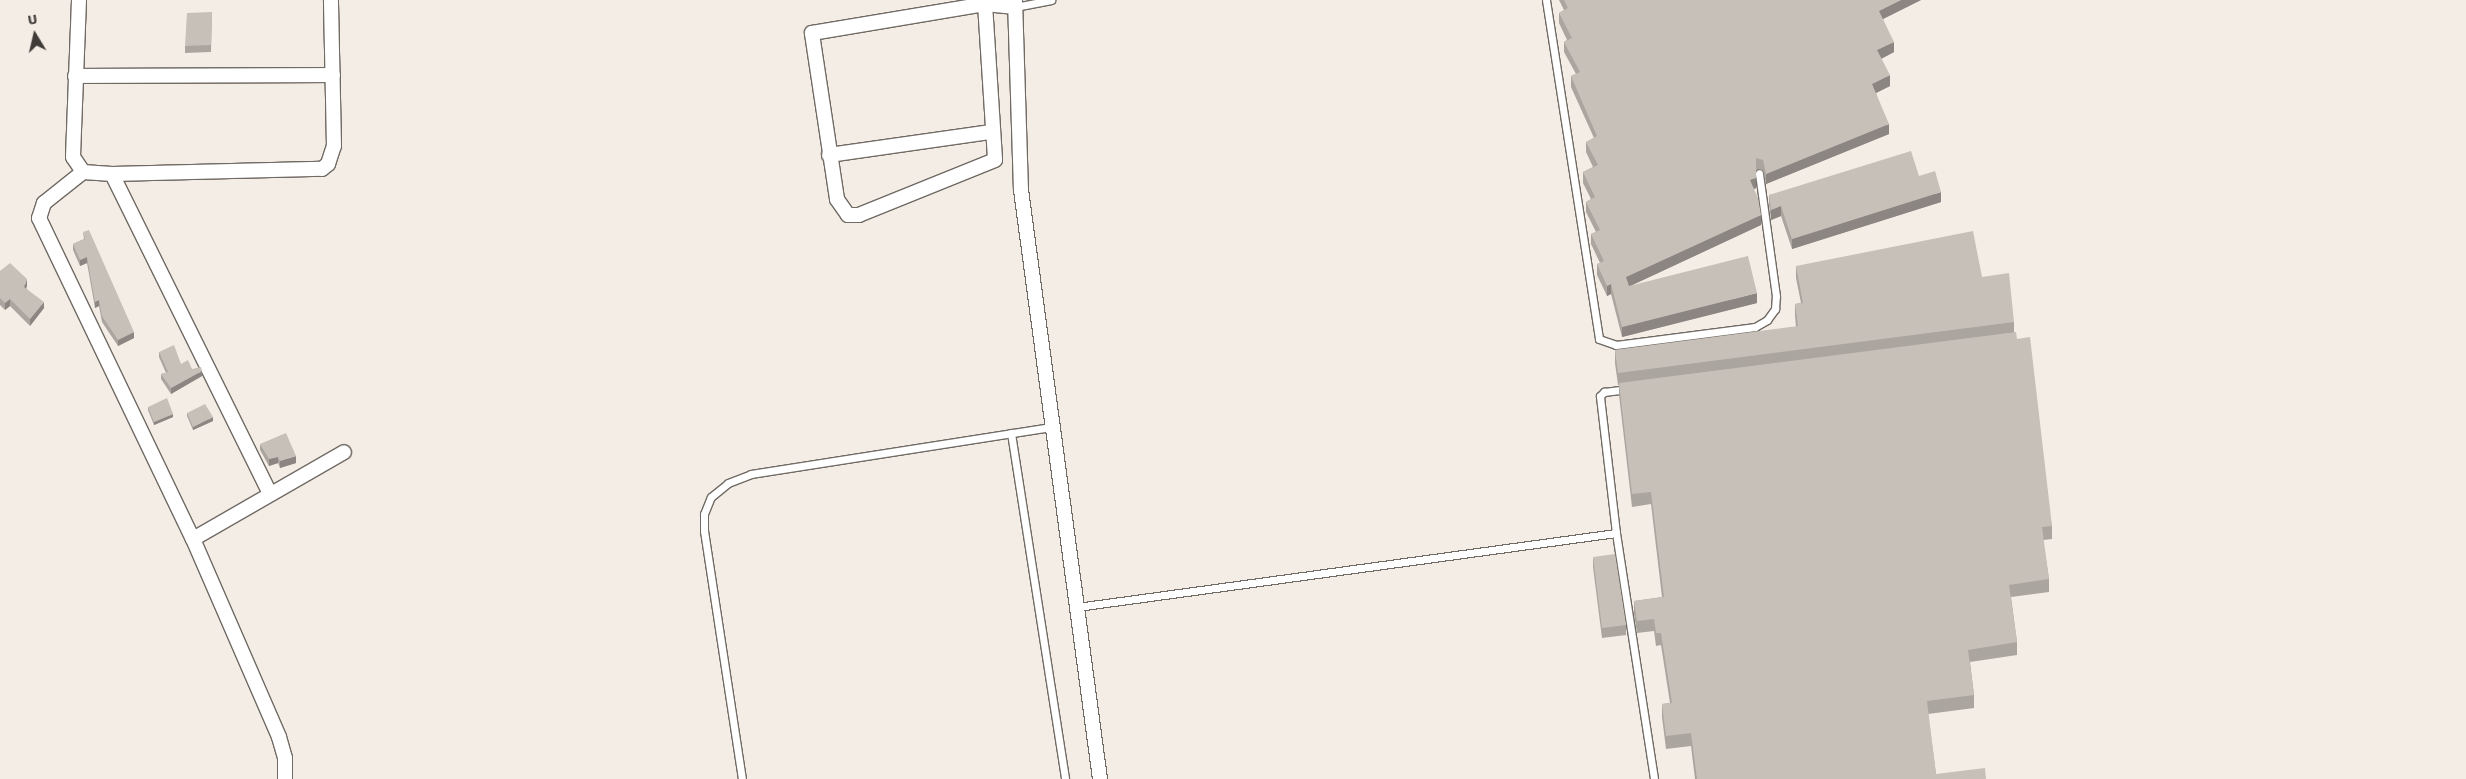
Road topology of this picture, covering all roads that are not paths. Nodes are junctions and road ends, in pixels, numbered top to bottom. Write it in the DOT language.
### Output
graph roads {
  1 [pos="79,0"];
  2 [pos="330,0"];
  3 [pos="1052,0"];
  4 [pos="1546,0"];
  5 [pos="985,4"];
  6 [pos="1015,4"];
  7 [pos="333,75"];
  8 [pos="75,76"];
  9 [pos="991,132"];
  10 [pos="829,154"];
  11 [pos="83,172"];
  12 [pos="1759,173"];
  13 [pos="112,174"];
  14 [pos="1634,388"];
  15 [pos="1052,427"];
  16 [pos="1012,433"];
  17 [pos="344,452"];
  18 [pos="270,493"];
  19 [pos="1616,533"];
  20 [pos="193,539"];
  21 [pos="1077,607"];
  22 [pos="285,779"];
  23 [pos="742,779"];
  24 [pos="1065,779"];
  25 [pos="1100,779"];
  26 [pos="1654,779"];
  1 -- 8 [label="street"];
  2 -- 7 [label="street"];
  3 -- 6 [label="lane"];
  4 -- 12 [label="lane"];
  5 -- 6 [label="street"];
  5 -- 9 [label="street"];
  5 -- 10 [label="street"];
  6 -- 15 [label="street"];
  7 -- 8 [label="street"];
  7 -- 13 [label="street"];
  8 -- 11 [label="street"];
  9 -- 10 [label="street"];
  9 -- 10 [label="street"];
  11 -- 13 [label="street"];
  11 -- 20 [label="street"];
  13 -- 18 [label="street"];
  14 -- 19 [label="lane"];
  15 -- 16 [label="lane"];
  15 -- 21 [label="street"];
  16 -- 23 [label="lane"];
  16 -- 24 [label="lane"];
  17 -- 18 [label="street"];
  18 -- 20 [label="street"];
  19 -- 21 [label="lane"];
  19 -- 26 [label="lane"];
  20 -- 22 [label="street"];
  21 -- 25 [label="street"];
}
